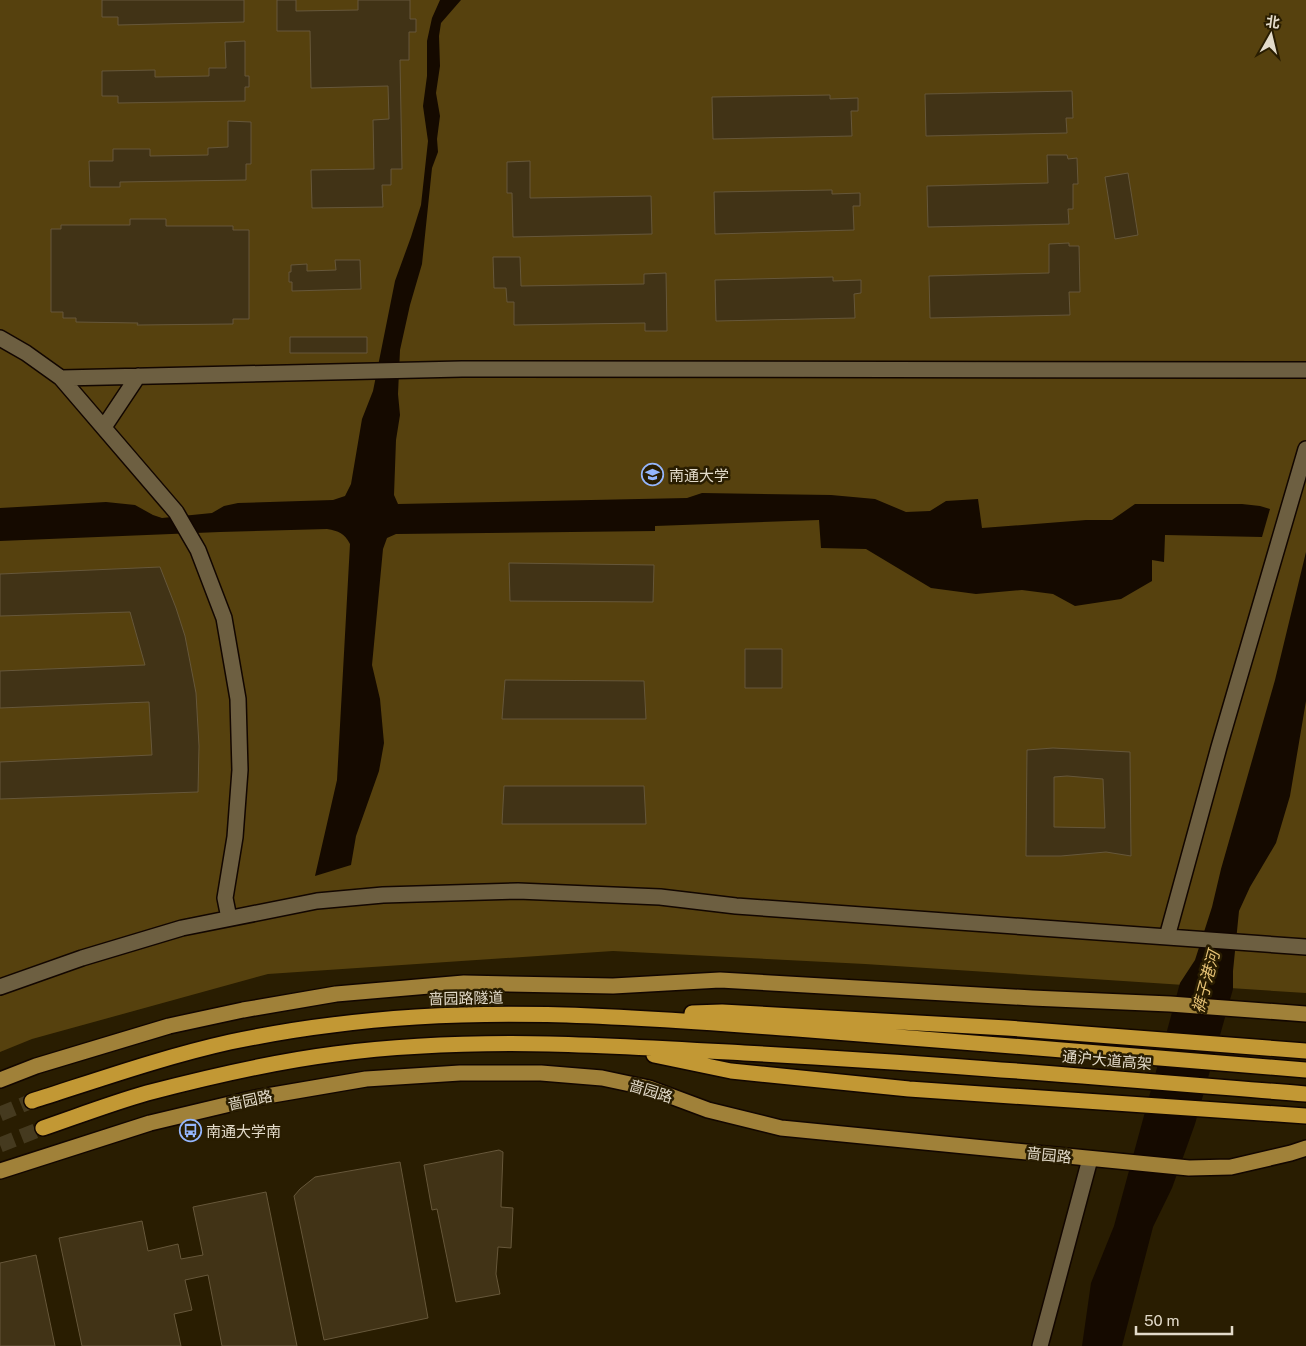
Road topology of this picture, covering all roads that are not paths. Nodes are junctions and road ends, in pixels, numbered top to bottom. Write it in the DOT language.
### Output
graph roads {
  1 [pos="0,338"];
  2 [pos="1306,370"];
  3 [pos="138,376"];
  4 [pos="61,378"];
  5 [pos="104,426"];
  6 [pos="1306,449"];
  7 [pos="229,918"];
  8 [pos="1167,937"];
  9 [pos="1306,947"];
  10 [pos="0,988"];
  11 [pos="1306,1014"];
  12 [pos="575,1016"];
  13 [pos="910,1038"];
  14 [pos="606,1045"];
  15 [pos="1306,1051"];
  16 [pos="1306,1070"];
  17 [pos="0,1080"];
  18 [pos="1306,1094"];
  19 [pos="32,1101"];
  20 [pos="1306,1116"];
  21 [pos="43,1128"];
  22 [pos="1306,1148"];
  23 [pos="1090,1159"];
  24 [pos="0,1171"];
  25 [pos="1040,1346"];
  1 -- 4 [label="street"];
  2 -- 3 [label="street"];
  3 -- 4 [label="street"];
  3 -- 5 [label="street"];
  4 -- 5 [label="street"];
  5 -- 7 [label="street"];
  6 -- 8 [label="street"];
  7 -- 8 [label="street"];
  7 -- 10 [label="street"];
  8 -- 9 [label="street"];
  11 -- 17 [label="main road"];
  12 -- 13 [label="highway, 啬园路隧道"];
  12 -- 15 [label="highway"];
  12 -- 19 [label="highway, 啬园路隧道"];
  13 -- 16 [label="highway, 通沪大道高架"];
  14 -- 18 [label="highway, 通沪大道高架"];
  14 -- 20 [label="highway"];
  14 -- 21 [label="highway"];
  22 -- 23 [label="main road, 啬园路"];
  23 -- 24 [label="main road, 啬园路"];
  23 -- 25 [label="street"];
}
